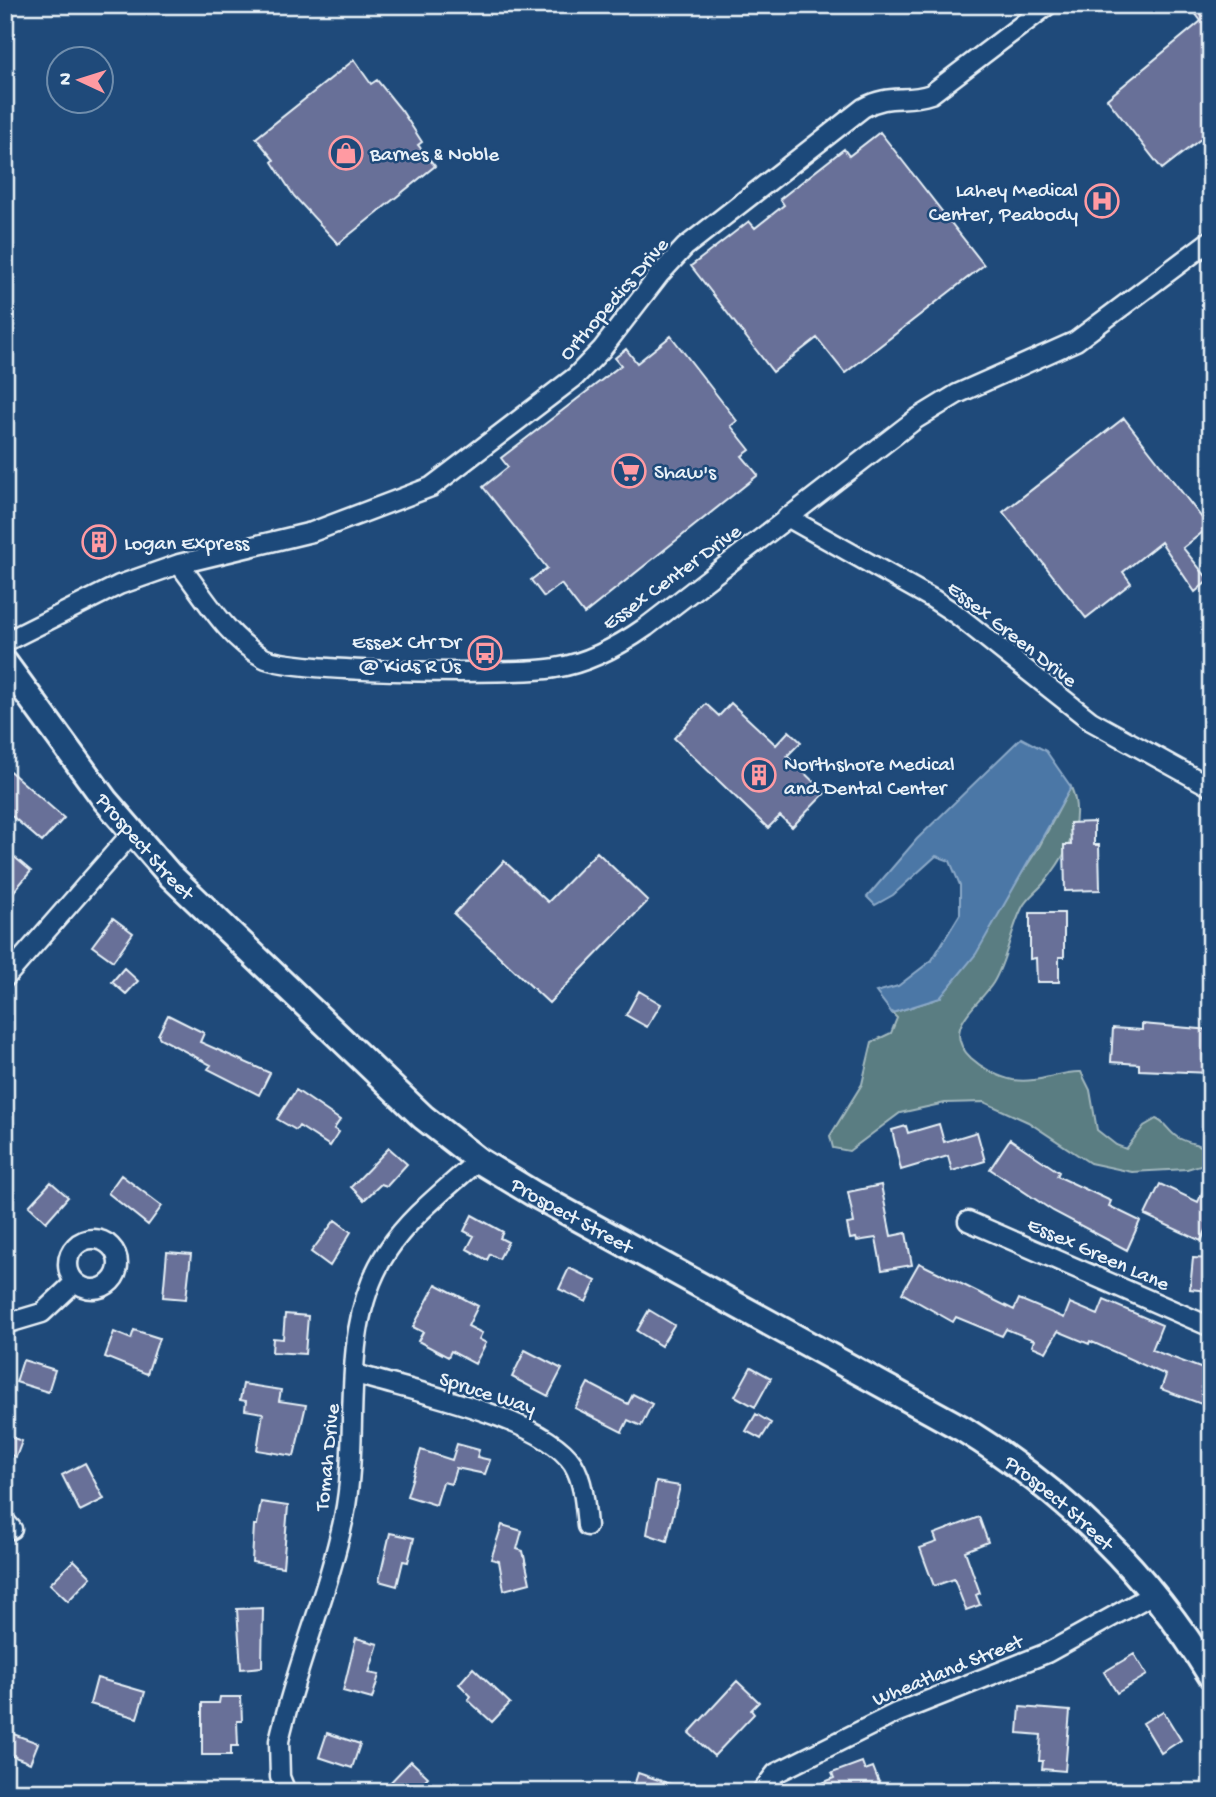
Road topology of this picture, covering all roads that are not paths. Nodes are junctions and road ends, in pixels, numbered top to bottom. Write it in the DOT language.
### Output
graph roads {
  1 [pos="1048,5"];
  2 [pos="1211,240"];
  3 [pos="787,517"];
  4 [pos="180,564"];
  5 [pos="5,642"];
  6 [pos="5,663"];
  7 [pos="1211,787"];
  8 [pos="132,833"];
  9 [pos="5,978"];
  10 [pos="478,1160"];
  11 [pos="968,1221"];
  12 [pos="75,1282"];
  13 [pos="5,1324"];
  14 [pos="1211,1328"];
  15 [pos="356,1374"];
  16 [pos="587,1526"];
  17 [pos="1155,1593"];
  18 [pos="1211,1675"];
  19 [pos="286,1792"];
  20 [pos="761,1792"];
  1 -- 4 [label="street, Orthopedics Drive"];
  2 -- 3 [label="street, Essex Center Drive"];
  3 -- 4 [label="street, Essex Center Drive"];
  3 -- 7 [label="street, Essex Green Drive"];
  4 -- 5 [label="street"];
  6 -- 8 [label="street, Prospect Street"];
  8 -- 9 [label="street"];
  8 -- 10 [label="street, Prospect Street"];
  10 -- 15 [label="street, Tomah Drive"];
  10 -- 17 [label="street, Prospect Street"];
  11 -- 14 [label="street, Essex Green Lane"];
  12 -- 13 [label="street"];
  15 -- 16 [label="street, Spruce Way"];
  15 -- 19 [label="street, Tomah Drive"];
  17 -- 18 [label="street, Prospect Street"];
  17 -- 20 [label="street, Wheatland Street"];
}
